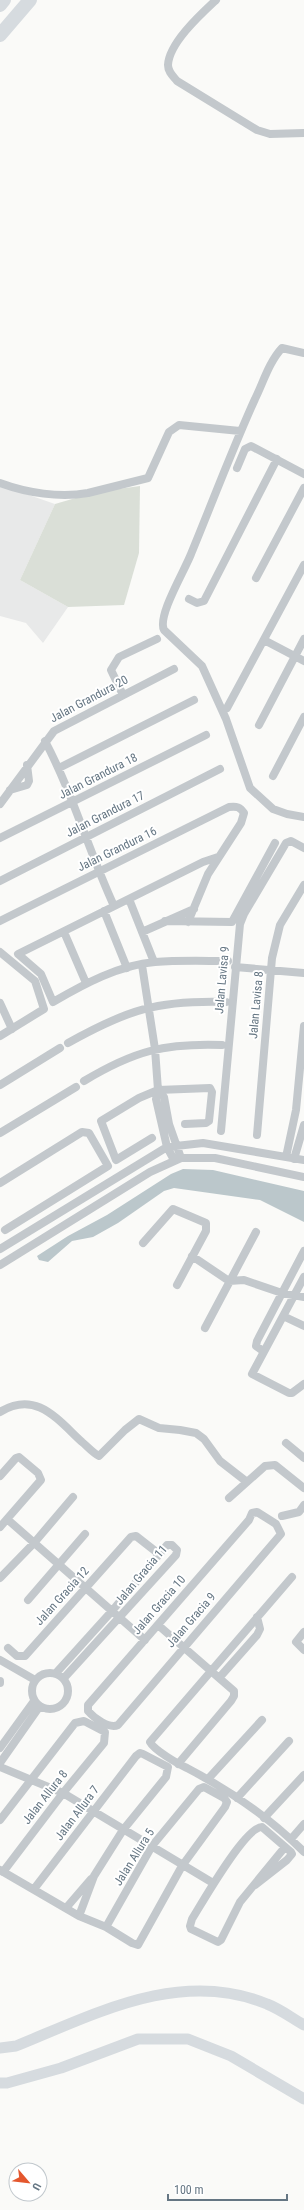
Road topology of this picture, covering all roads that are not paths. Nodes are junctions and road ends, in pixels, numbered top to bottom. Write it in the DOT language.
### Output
graph roads {
  1 [pos="4,0"];
  2 [pos="30,0"];
  3 [pos="216,0"];
  4 [pos="0,5"];
  5 [pos="0,35"];
  6 [pos="304,134"];
  7 [pos="304,353"];
  8 [pos="240,431"];
  9 [pos="278,459"];
  10 [pos="237,468"];
  11 [pos="304,474"];
  12 [pos="0,484"];
  13 [pos="304,488"];
  14 [pos="304,565"];
  15 [pos="256,578"];
  16 [pos="189,599"];
  17 [pos="157,639"];
  18 [pos="304,639"];
  19 [pos="264,640"];
  20 [pos="294,656"];
  21 [pos="304,661"];
  22 [pos="174,669"];
  23 [pos="123,695"];
  24 [pos="194,700"];
  25 [pos="227,708"];
  26 [pos="304,717"];
  27 [pos="259,725"];
  28 [pos="206,735"];
  29 [pos="45,741"];
  30 [pos="59,768"];
  31 [pos="220,769"];
  32 [pos="273,776"];
  33 [pos="73,803"];
  34 [pos="0,804"];
  35 [pos="304,817"];
  36 [pos="0,838"];
  37 [pos="85,838"];
  38 [pos="275,844"];
  39 [pos="304,848"];
  40 [pos="218,857"];
  41 [pos="203,862"];
  42 [pos="98,872"];
  43 [pos="208,874"];
  44 [pos="0,881"];
  45 [pos="304,886"];
  46 [pos="129,899"];
  47 [pos="114,906"];
  48 [pos="194,909"];
  49 [pos="104,911"];
  50 [pos="0,921"];
  51 [pos="165,921"];
  52 [pos="188,922"];
  53 [pos="64,932"];
  54 [pos="142,932"];
  55 [pos="0,952"];
  56 [pos="154,962"];
  57 [pos="231,964"];
  58 [pos="142,965"];
  59 [pos="127,968"];
  60 [pos="271,970"];
  61 [pos="304,973"];
  62 [pos="86,983"];
  63 [pos="226,1002"];
  64 [pos="0,1004"];
  65 [pos="149,1007"];
  66 [pos="304,1026"];
  67 [pos="12,1028"];
  68 [pos="0,1036"];
  69 [pos="68,1043"];
  70 [pos="222,1045"];
  71 [pos="60,1048"];
  72 [pos="155,1049"];
  73 [pos="84,1081"];
  74 [pos="302,1081"];
  75 [pos="0,1085"];
  76 [pos="76,1087"];
  77 [pos="158,1090"];
  78 [pos="304,1099"];
  79 [pos="296,1110"];
  80 [pos="185,1124"];
  81 [pos="304,1125"];
  82 [pos="221,1131"];
  83 [pos="0,1133"];
  84 [pos="257,1135"];
  85 [pos="152,1138"];
  86 [pos="171,1146"];
  87 [pos="290,1158"];
  88 [pos="178,1159"];
  89 [pos="304,1160"];
  90 [pos="304,1177"];
  91 [pos="0,1183"];
  92 [pos="5,1230"];
  93 [pos="256,1232"];
  94 [pos="143,1243"];
  95 [pos="0,1247"];
  96 [pos="304,1251"];
  97 [pos="192,1256"];
  98 [pos="9,1259"];
  99 [pos="0,1265"];
  100 [pos="304,1277"];
  101 [pos="229,1281"];
  102 [pos="177,1285"];
  103 [pos="282,1293"];
  104 [pos="294,1294"];
  105 [pos="304,1297"];
  106 [pos="284,1316"];
  107 [pos="304,1326"];
  108 [pos="205,1328"];
  109 [pos="263,1352"];
  110 [pos="304,1384"];
  111 [pos="0,1412"];
  112 [pos="286,1443"];
  113 [pos="304,1458"];
  114 [pos="0,1476"];
  115 [pos="247,1482"];
  116 [pos="304,1488"];
  117 [pos="73,1497"];
  118 [pos="229,1498"];
  119 [pos="304,1505"];
  120 [pos="282,1516"];
  121 [pos="7,1519"];
  122 [pos="0,1527"];
  123 [pos="85,1534"];
  124 [pos="281,1534"];
  125 [pos="34,1543"];
  126 [pos="159,1554"];
  127 [pos="59,1564"];
  128 [pos="292,1576"];
  129 [pos="0,1578"];
  130 [pos="86,1588"];
  131 [pos="28,1600"];
  132 [pos="112,1611"];
  133 [pos="257,1617"];
  134 [pos="121,1618"];
  135 [pos="158,1625"];
  136 [pos="304,1632"];
  137 [pos="145,1640"];
  138 [pos="183,1647"];
  139 [pos="8,1648"];
  140 [pos="304,1650"];
  141 [pos="0,1660"];
  142 [pos="210,1671"];
  143 [pos="56,1673"];
  144 [pos="64,1678"];
  145 [pos="219,1678"];
  146 [pos="35,1680"];
  147 [pos="37,1704"];
  148 [pos="262,1720"];
  149 [pos="120,1723"];
  150 [pos="289,1741"];
  151 [pos="0,1748"];
  152 [pos="0,1762"];
  153 [pos="178,1764"];
  154 [pos="0,1767"];
  155 [pos="304,1775"];
  156 [pos="208,1779"];
  157 [pos="30,1780"];
  158 [pos="63,1793"];
  159 [pos="237,1798"];
  160 [pos="93,1811"];
  161 [pos="264,1818"];
  162 [pos="0,1820"];
  163 [pos="304,1824"];
  164 [pos="123,1830"];
  165 [pos="291,1839"];
  166 [pos="152,1846"];
  167 [pos="304,1852"];
  168 [pos="182,1866"];
  169 [pos="2,1871"];
  170 [pos="94,1876"];
  171 [pos="213,1883"];
  172 [pos="34,1889"];
  173 [pos="66,1908"];
  174 [pos="79,1916"];
  175 [pos="106,1927"];
  176 [pos="304,2025"];
  177 [pos="0,2048"];
  178 [pos="0,2083"];
  179 [pos="304,2099"];
  1 -- 4 [label="highway"];
  2 -- 5 [label="highway"];
  3 -- 6 [label="street"];
  7 -- 8 [label="street"];
  8 -- 12 [label="street"];
  8 -- 35 [label="street"];
  9 -- 10 [label="street"];
  9 -- 11 [label="street"];
  9 -- 16 [label="street"];
  13 -- 15 [label="street"];
  14 -- 19 [label="street"];
  17 -- 23 [label="street"];
  18 -- 20 [label="street"];
  19 -- 20 [label="street"];
  19 -- 25 [label="street"];
  20 -- 21 [label="street"];
  20 -- 27 [label="street"];
  22 -- 23 [label="street, Jalan Grandura 20"];
  23 -- 29 [label="street, Jalan Grandura 20"];
  24 -- 30 [label="street"];
  26 -- 32 [label="street"];
  28 -- 33 [label="street, Jalan Grandura 18"];
  29 -- 30 [label="street"];
  29 -- 34 [label="street, Jalan Grandura 20"];
  30 -- 33 [label="street"];
  31 -- 37 [label="street, Jalan Grandura 17"];
  33 -- 36 [label="street, Jalan Grandura 18"];
  33 -- 37 [label="street"];
  37 -- 42 [label="street"];
  37 -- 44 [label="street, Jalan Grandura 17"];
  38 -- 52 [label="street"];
  39 -- 57 [label="street, Jalan Lavisa 9"];
  40 -- 41 [label="street"];
  40 -- 42 [label="street, Jalan Grandura 16"];
  40 -- 43 [label="street"];
  41 -- 43 [label="street"];
  41 -- 46 [label="street"];
  42 -- 47 [label="street"];
  42 -- 50 [label="street, Jalan Grandura 16"];
  43 -- 48 [label="street"];
  45 -- 60 [label="street, Jalan Lavisa 8"];
  46 -- 47 [label="street"];
  46 -- 54 [label="street"];
  47 -- 49 [label="street"];
  48 -- 51 [label="street"];
  48 -- 52 [label="street"];
  49 -- 53 [label="street"];
  49 -- 59 [label="street"];
  51 -- 52 [label="street"];
  51 -- 54 [label="street"];
  53 -- 62 [label="street"];
  53 -- 62 [label="street"];
  54 -- 56 [label="street"];
  55 -- 67 [label="street"];
  56 -- 57 [label="street"];
  56 -- 58 [label="street"];
  57 -- 60 [label="street"];
  57 -- 82 [label="street, Jalan Lavisa 9"];
  58 -- 59 [label="street"];
  58 -- 65 [label="street"];
  59 -- 62 [label="street"];
  60 -- 61 [label="street"];
  60 -- 84 [label="street, Jalan Lavisa 8"];
  63 -- 65 [label="street"];
  64 -- 67 [label="street"];
  65 -- 69 [label="street"];
  65 -- 72 [label="street"];
  66 -- 74 [label="street"];
  67 -- 68 [label="street"];
  70 -- 72 [label="street"];
  71 -- 75 [label="street"];
  72 -- 73 [label="street"];
  72 -- 77 [label="street"];
  74 -- 79 [label="street"];
  76 -- 83 [label="street"];
  77 -- 80 [label="street"];
  77 -- 85 [label="street"];
  77 -- 86 [label="street"];
  78 -- 79 [label="street"];
  79 -- 87 [label="street"];
  81 -- 87 [label="street"];
  86 -- 87 [label="street"];
  86 -- 88 [label="street"];
  86 -- 95 [label="street"];
  87 -- 89 [label="street"];
  88 -- 90 [label="street"];
  88 -- 98 [label="street"];
  91 -- 92 [label="street"];
  93 -- 101 [label="street"];
  94 -- 97 [label="street"];
  95 -- 98 [label="street"];
  96 -- 103 [label="street"];
  97 -- 101 [label="street"];
  97 -- 102 [label="street"];
  98 -- 99 [label="street"];
  100 -- 104 [label="street"];
  101 -- 103 [label="street"];
  101 -- 108 [label="street"];
  103 -- 104 [label="street"];
  103 -- 109 [label="street"];
  104 -- 105 [label="street"];
  104 -- 106 [label="street"];
  106 -- 107 [label="street"];
  106 -- 109 [label="street"];
  109 -- 110 [label="street"];
  111 -- 115 [label="street"];
  112 -- 113 [label="street"];
  114 -- 121 [label="street"];
  115 -- 116 [label="street"];
  115 -- 118 [label="street"];
  117 -- 125 [label="street"];
  119 -- 120 [label="street"];
  121 -- 122 [label="street"];
  121 -- 125 [label="street"];
  123 -- 127 [label="street"];
  124 -- 135 [label="street, Jalan Gracia 10"];
  124 -- 138 [label="street, Jalan Gracia 9"];
  125 -- 127 [label="street"];
  125 -- 129 [label="street"];
  126 -- 130 [label="street, Jalan Gracia 12"];
  126 -- 132 [label="street, Jalan Gracia 11"];
  126 -- 134 [label="street, Jalan Gracia 11"];
  127 -- 130 [label="street"];
  127 -- 131 [label="street"];
  128 -- 133 [label="street"];
  130 -- 132 [label="street"];
  130 -- 139 [label="street, Jalan Gracia 12"];
  132 -- 134 [label="street"];
  132 -- 143 [label="street, Jalan Gracia 11"];
  133 -- 142 [label="street"];
  133 -- 145 [label="street"];
  134 -- 137 [label="street"];
  134 -- 144 [label="street, Jalan Gracia 11"];
  135 -- 137 [label="street, Jalan Gracia 10"];
  135 -- 138 [label="street"];
  136 -- 140 [label="street"];
  137 -- 149 [label="street, Jalan Gracia 10"];
  138 -- 142 [label="street"];
  138 -- 149 [label="street, Jalan Gracia 9"];
  141 -- 146 [label="street"];
  142 -- 145 [label="street"];
  142 -- 153 [label="street"];
  143 -- 144 [label="street"];
  143 -- 146 [label="street"];
  144 -- 147 [label="street"];
  145 -- 153 [label="street"];
  146 -- 147 [label="street"];
  147 -- 151 [label="street"];
  147 -- 152 [label="street"];
  148 -- 156 [label="street"];
  150 -- 159 [label="street"];
  153 -- 156 [label="street"];
  154 -- 157 [label="street"];
  155 -- 161 [label="street"];
  156 -- 159 [label="street"];
  157 -- 158 [label="street"];
  157 -- 158 [label="street, Jalan Allura 8"];
  157 -- 162 [label="street"];
  158 -- 160 [label="street"];
  158 -- 169 [label="street, Jalan Allura 8"];
  159 -- 161 [label="street"];
  160 -- 164 [label="street"];
  160 -- 164 [label="street, Jalan Allura 7"];
  160 -- 172 [label="street, Jalan Allura 7"];
  161 -- 165 [label="street"];
  163 -- 165 [label="street"];
  164 -- 166 [label="street"];
  164 -- 170 [label="street"];
  165 -- 167 [label="street"];
  166 -- 168 [label="street"];
  166 -- 168 [label="street, Jalan Allura 5"];
  166 -- 175 [label="street, Jalan Allura 5"];
  168 -- 171 [label="street"];
  168 -- 175 [label="street"];
  169 -- 172 [label="street"];
  170 -- 173 [label="street"];
  170 -- 174 [label="street"];
  171 -- 171 [label="street"];
  172 -- 173 [label="street"];
  173 -- 174 [label="street"];
  174 -- 175 [label="street"];
  176 -- 177 [label="street"];
  178 -- 179 [label="street"];
}
